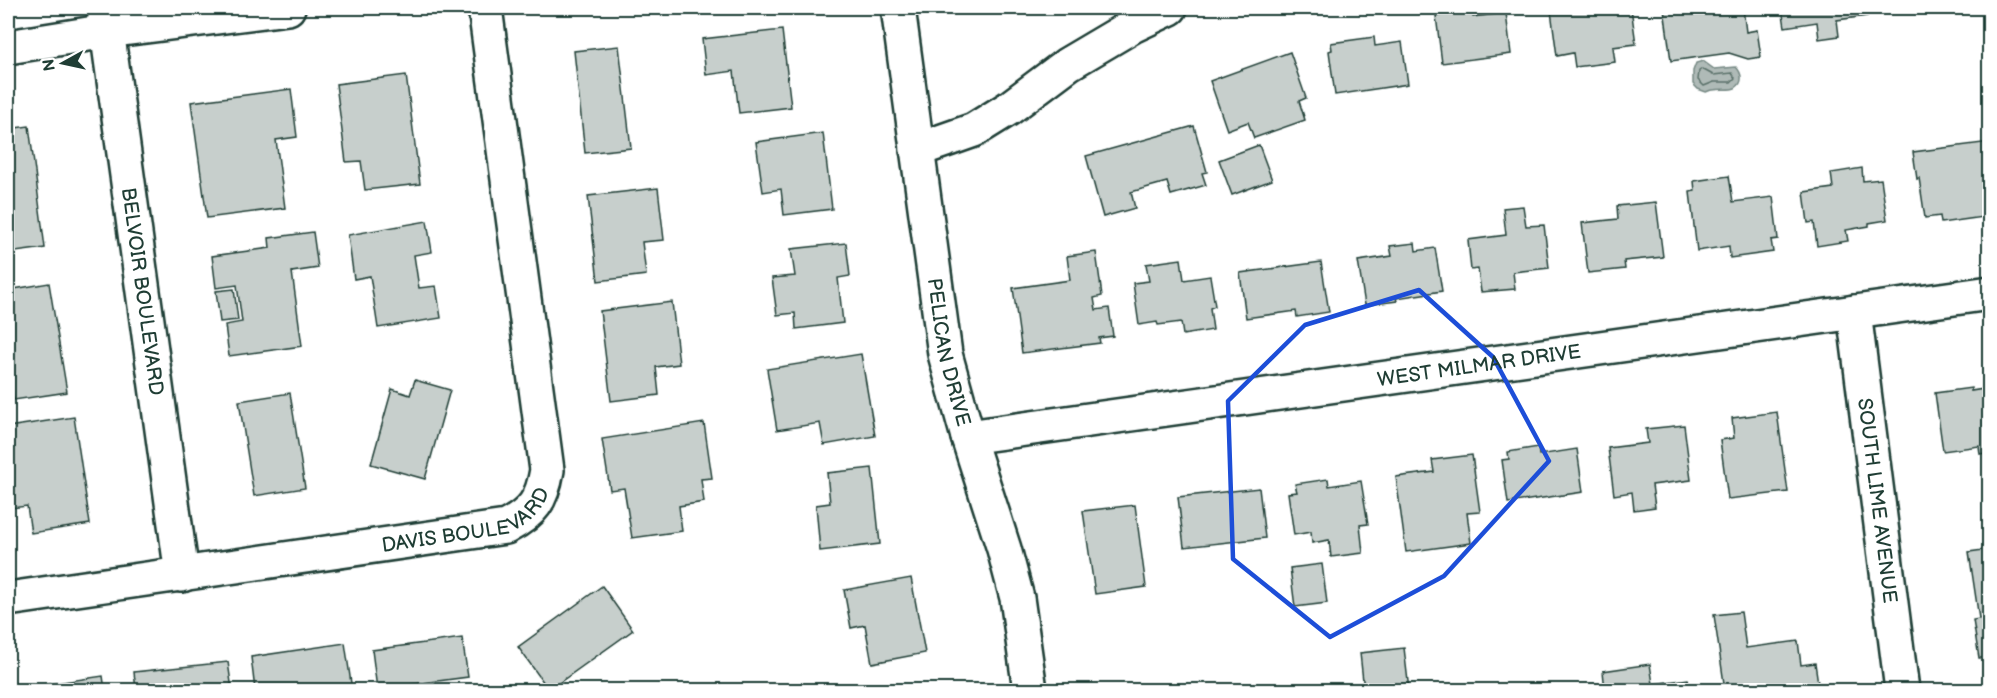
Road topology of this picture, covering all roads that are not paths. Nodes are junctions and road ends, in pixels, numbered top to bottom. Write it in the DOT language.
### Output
graph roads {
  1 [pos="288,8"];
  2 [pos="485,8"];
  3 [pos="898,8"];
  4 [pos="1170,8"];
  5 [pos="106,20"];
  6 [pos="8,47"];
  7 [pos="917,150"];
  8 [pos="1989,293"];
  9 [pos="1854,312"];
  10 [pos="968,437"];
  11 [pos="182,575"];
  12 [pos="8,599"];
  13 [pos="1030,690"];
  14 [pos="1902,690"];
  1 -- 5 [label="street"];
  2 -- 11 [label="street, DAVIS BOULEVARD"];
  3 -- 7 [label="street, PELICAN DRIVE"];
  4 -- 7 [label="street"];
  5 -- 6 [label="street"];
  5 -- 11 [label="street, BELVOIR BOULEVARD"];
  7 -- 10 [label="street, PELICAN DRIVE"];
  8 -- 9 [label="street, WEST MILMAR DRIVE"];
  9 -- 10 [label="street, WEST MILMAR DRIVE"];
  9 -- 14 [label="street, SOUTH LIME AVENUE"];
  10 -- 13 [label="street, PELICAN DRIVE"];
  11 -- 12 [label="street, DAVIS BOULEVARD"];
}
